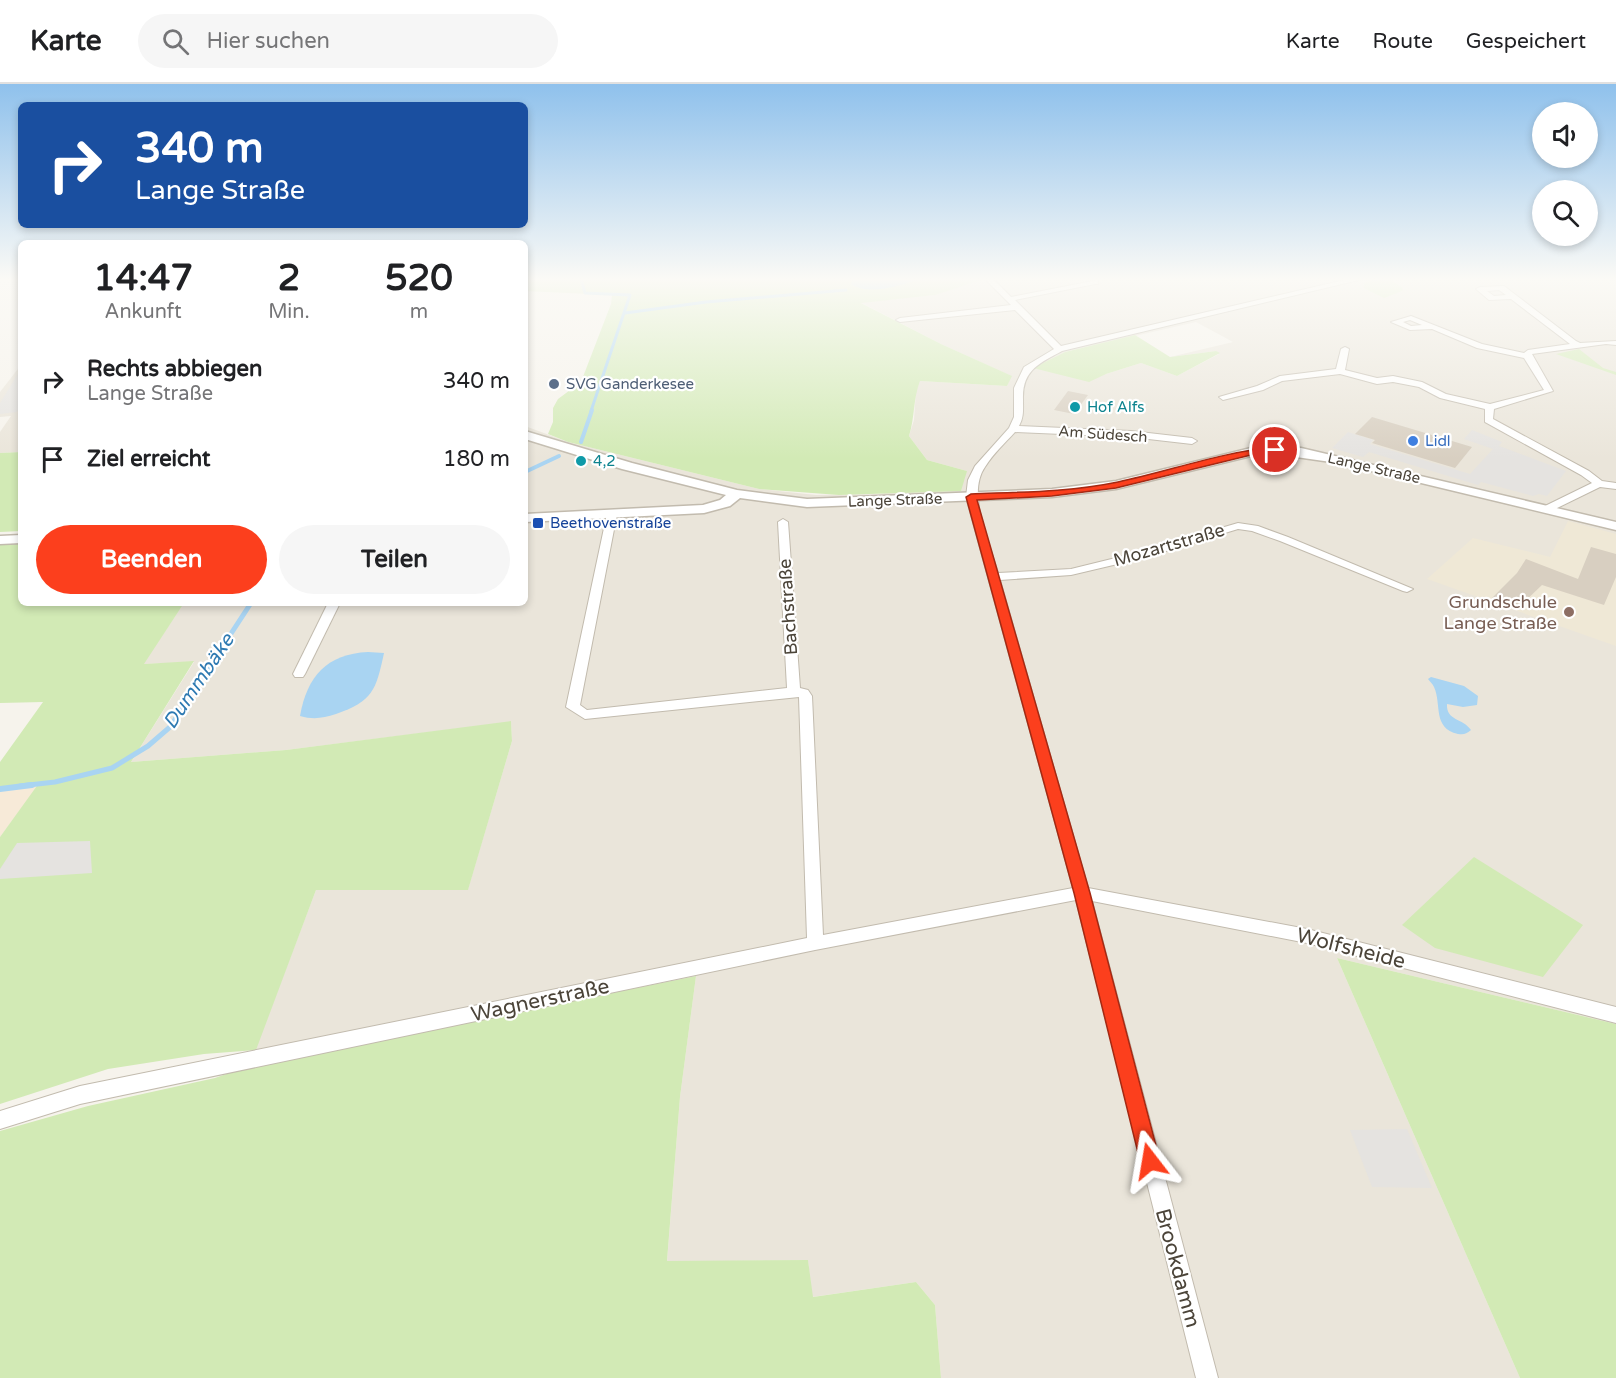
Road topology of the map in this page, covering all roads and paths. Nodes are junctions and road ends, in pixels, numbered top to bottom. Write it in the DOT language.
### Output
graph roads {
  1 [pos="1049,338"];
  2 [pos="1105,338"];
  3 [pos="1461,338"];
  4 [pos="1569,338"];
  5 [pos="1616,343"];
  6 [pos="1578,345"];
  7 [pos="1059,349"];
  8 [pos="1345,349"];
  9 [pos="1527,356"];
  10 [pos="1340,371"];
  11 [pos="1223,397"];
  12 [pos="1490,407"];
  13 [pos="1012,429"];
  14 [pos="528,436"];
  15 [pos="1192,441"];
  16 [pos="1599,484"];
  17 [pos="1616,486"];
  18 [pos="737,494"];
  19 [pos="971,497"];
  20 [pos="1547,509"];
  21 [pos="612,514"];
  22 [pos="528,518"];
  23 [pos="783,522"];
  24 [pos="1616,526"];
  25 [pos="18,539"];
  26 [pos="0,540"];
  27 [pos="992,577"];
  28 [pos="1407,589"];
  29 [pos="333,606"];
  30 [pos="299,674"];
  31 [pos="794,692"];
  32 [pos="1082,893"];
  33 [pos="815,943"];
  34 [pos="1616,1015"];
  35 [pos="0,1120"];
  36 [pos="1207,1378"];
  1 -- 7 [label="street"];
  2 -- 7 [label="street"];
  3 -- 9 [label="street"];
  4 -- 6 [label="street"];
  5 -- 6 [label="street"];
  6 -- 9 [label="street"];
  7 -- 13 [label="street"];
  8 -- 10 [label="street"];
  9 -- 12 [label="street"];
  10 -- 11 [label="street"];
  10 -- 12 [label="street"];
  12 -- 16 [label="street"];
  13 -- 15 [label="street, Am Südesch"];
  13 -- 19 [label="street"];
  14 -- 18 [label="street, Lange Straße"];
  16 -- 17 [label="street"];
  16 -- 20 [label="street"];
  18 -- 19 [label="street, Lange Straße"];
  18 -- 21 [label="street"];
  19 -- 20 [label="street, Lange Straße"];
  19 -- 27 [label="street, Brookdamm"];
  20 -- 24 [label="street, Lange Straße"];
  21 -- 22 [label="street"];
  21 -- 31 [label="street"];
  23 -- 31 [label="street, Bachstraße"];
  25 -- 26 [label="street"];
  27 -- 28 [label="street, Mozartstraße"];
  27 -- 32 [label="street, Brookdamm"];
  29 -- 30 [label="street"];
  31 -- 33 [label="street"];
  32 -- 33 [label="street, Wagnerstraße"];
  32 -- 34 [label="street, Wolfsheide"];
  32 -- 36 [label="street, Brookdamm"];
  33 -- 35 [label="street, Wagnerstraße"];
}
